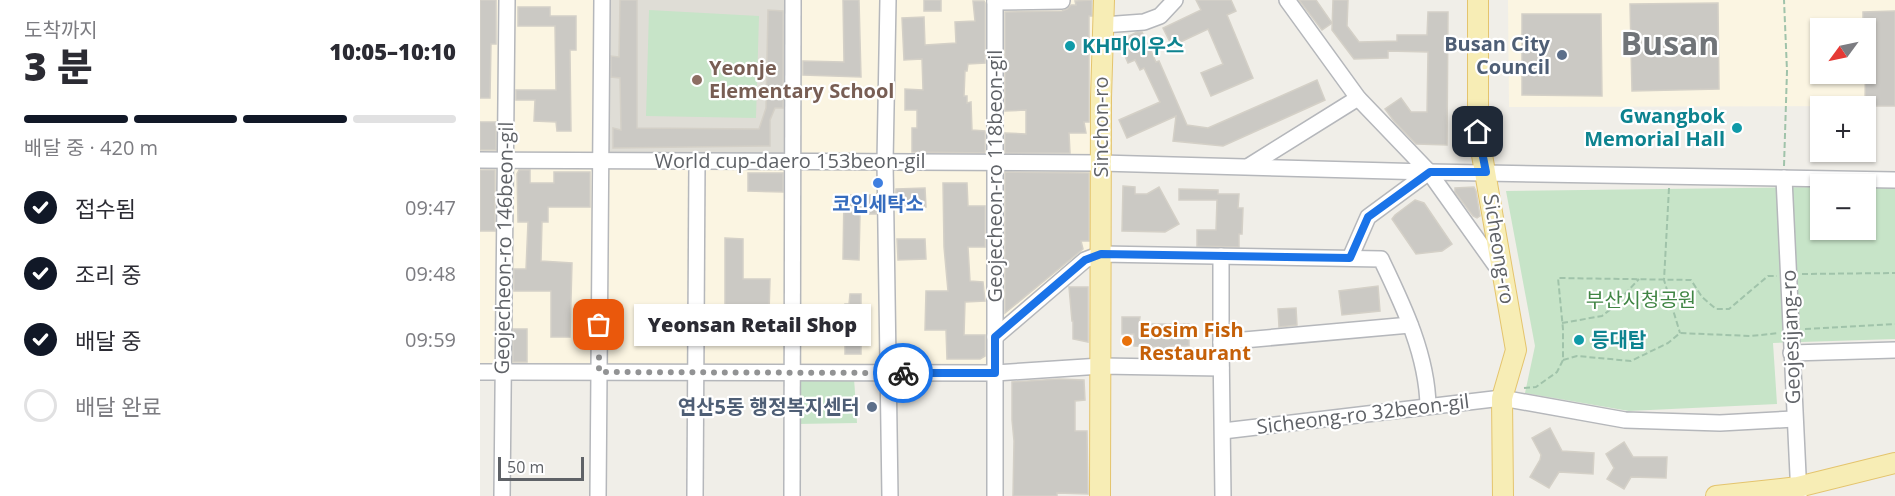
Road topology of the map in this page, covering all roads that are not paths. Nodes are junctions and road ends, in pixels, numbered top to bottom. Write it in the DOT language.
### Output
graph roads {
  1 [pos="507,0"];
  2 [pos="602,0"];
  3 [pos="793,0"];
  4 [pos="888,0"];
  5 [pos="1104,0"];
  6 [pos="1174,0"];
  7 [pos="1287,0"];
  8 [pos="1478,0"];
  9 [pos="995,1"];
  10 [pos="1062,1"];
  11 [pos="1103,26"];
  12 [pos="1358,98"];
  13 [pos="480,160"];
  14 [pos="505,160"];
  15 [pos="599,160"];
  16 [pos="697,161"];
  17 [pos="793,161"];
  18 [pos="885,162"];
  19 [pos="995,162"];
  20 [pos="1101,163"];
  21 [pos="1249,166"];
  22 [pos="1430,172"];
  23 [pos="1486,172"];
  24 [pos="1784,178"];
  25 [pos="1895,180"];
  26 [pos="1101,254"];
  27 [pos="1221,256"];
  28 [pos="1350,258"];
  29 [pos="1503,275"];
  30 [pos="1410,325"];
  31 [pos="995,337"];
  32 [pos="1221,342"];
  33 [pos="1895,350"];
  34 [pos="1791,353"];
  35 [pos="1101,366"];
  36 [pos="1221,368"];
  37 [pos="480,372"];
  38 [pos="502,372"];
  39 [pos="599,372"];
  40 [pos="695,372"];
  41 [pos="792,372"];
  42 [pos="887,373"];
  43 [pos="995,373"];
  44 [pos="1504,393"];
  45 [pos="1428,406"];
  46 [pos="1794,418"];
  47 [pos="1223,431"];
  48 [pos="1895,463"];
  49 [pos="1799,491"];
  50 [pos="502,496"];
  51 [pos="598,496"];
  52 [pos="694,496"];
  53 [pos="792,496"];
  54 [pos="890,496"];
  55 [pos="995,496"];
  56 [pos="1100,496"];
  57 [pos="1223,496"];
  58 [pos="1503,496"];
  59 [pos="1716,496"];
  1 -- 14 [label="street, Geojecheon-ro 146beon-gil"];
  2 -- 15 [label="street"];
  3 -- 17 [label="street"];
  4 -- 18 [label="street"];
  5 -- 11 [label="main road, Sinchon-ro"];
  6 -- 11 [label="street"];
  7 -- 12 [label="street"];
  8 -- 23 [label="main road, Sicheong-ro"];
  9 -- 10 [label="street"];
  9 -- 19 [label="street, Geojecheon-ro 118beon-gil"];
  11 -- 20 [label="main road, Sinchon-ro"];
  12 -- 21 [label="street"];
  12 -- 22 [label="street"];
  13 -- 14 [label="street, World cup-daero 153beon-gil"];
  14 -- 15 [label="street, World cup-daero 153beon-gil"];
  14 -- 38 [label="street, Geojecheon-ro 146beon-gil"];
  15 -- 16 [label="street, World cup-daero 153beon-gil"];
  15 -- 39 [label="street"];
  16 -- 17 [label="street, World cup-daero 153beon-gil"];
  16 -- 40 [label="street"];
  17 -- 18 [label="street, World cup-daero 153beon-gil"];
  17 -- 41 [label="street"];
  18 -- 19 [label="street, World cup-daero 153beon-gil"];
  18 -- 42 [label="street"];
  19 -- 20 [label="street, World cup-daero 153beon-gil"];
  19 -- 31 [label="street, Geojecheon-ro 118beon-gil"];
  20 -- 21 [label="street, World cup-daero 153beon-gil"];
  20 -- 26 [label="main road, Sinchon-ro"];
  21 -- 22 [label="street, World cup-daero 153beon-gil"];
  22 -- 23 [label="street, World cup-daero 153beon-gil"];
  22 -- 28 [label="street"];
  22 -- 29 [label="street"];
  23 -- 24 [label="street, World cup-daero 153beon-gil"];
  23 -- 29 [label="main road, Sicheong-ro"];
  24 -- 25 [label="street, World cup-daero 153beon-gil"];
  24 -- 34 [label="street, Geojesijang-ro"];
  26 -- 27 [label="street"];
  26 -- 31 [label="street"];
  26 -- 35 [label="main road, Sinchon-ro"];
  27 -- 28 [label="street"];
  27 -- 32 [label="street"];
  28 -- 30 [label="street"];
  29 -- 44 [label="main road, Sicheong-ro"];
  30 -- 32 [label="street"];
  30 -- 45 [label="street"];
  31 -- 43 [label="street, Geojecheon-ro 118beon-gil"];
  32 -- 36 [label="street"];
  33 -- 34 [label="street"];
  34 -- 46 [label="street, Geojesijang-ro"];
  35 -- 36 [label="street"];
  35 -- 43 [label="street"];
  35 -- 56 [label="main road, Sinchon-ro"];
  36 -- 47 [label="street"];
  37 -- 38 [label="street"];
  38 -- 39 [label="street"];
  38 -- 50 [label="street, Geojecheon-ro 146beon-gil"];
  39 -- 40 [label="street"];
  39 -- 51 [label="street"];
  40 -- 41 [label="street"];
  40 -- 52 [label="street"];
  41 -- 42 [label="street"];
  41 -- 53 [label="street"];
  42 -- 43 [label="street"];
  42 -- 54 [label="street"];
  43 -- 55 [label="street, Geojecheon-ro 118beon-gil"];
  44 -- 45 [label="street, Sicheong-ro 32beon-gil"];
  44 -- 46 [label="street, Sicheong-ro 32beon-gil"];
  44 -- 58 [label="main road, Sicheong-ro"];
  45 -- 47 [label="street, Sicheong-ro 32beon-gil"];
  46 -- 49 [label="street, Geojesijang-ro"];
  47 -- 57 [label="street"];
  48 -- 49 [label="main road"];
  49 -- 59 [label="main road"];
}
